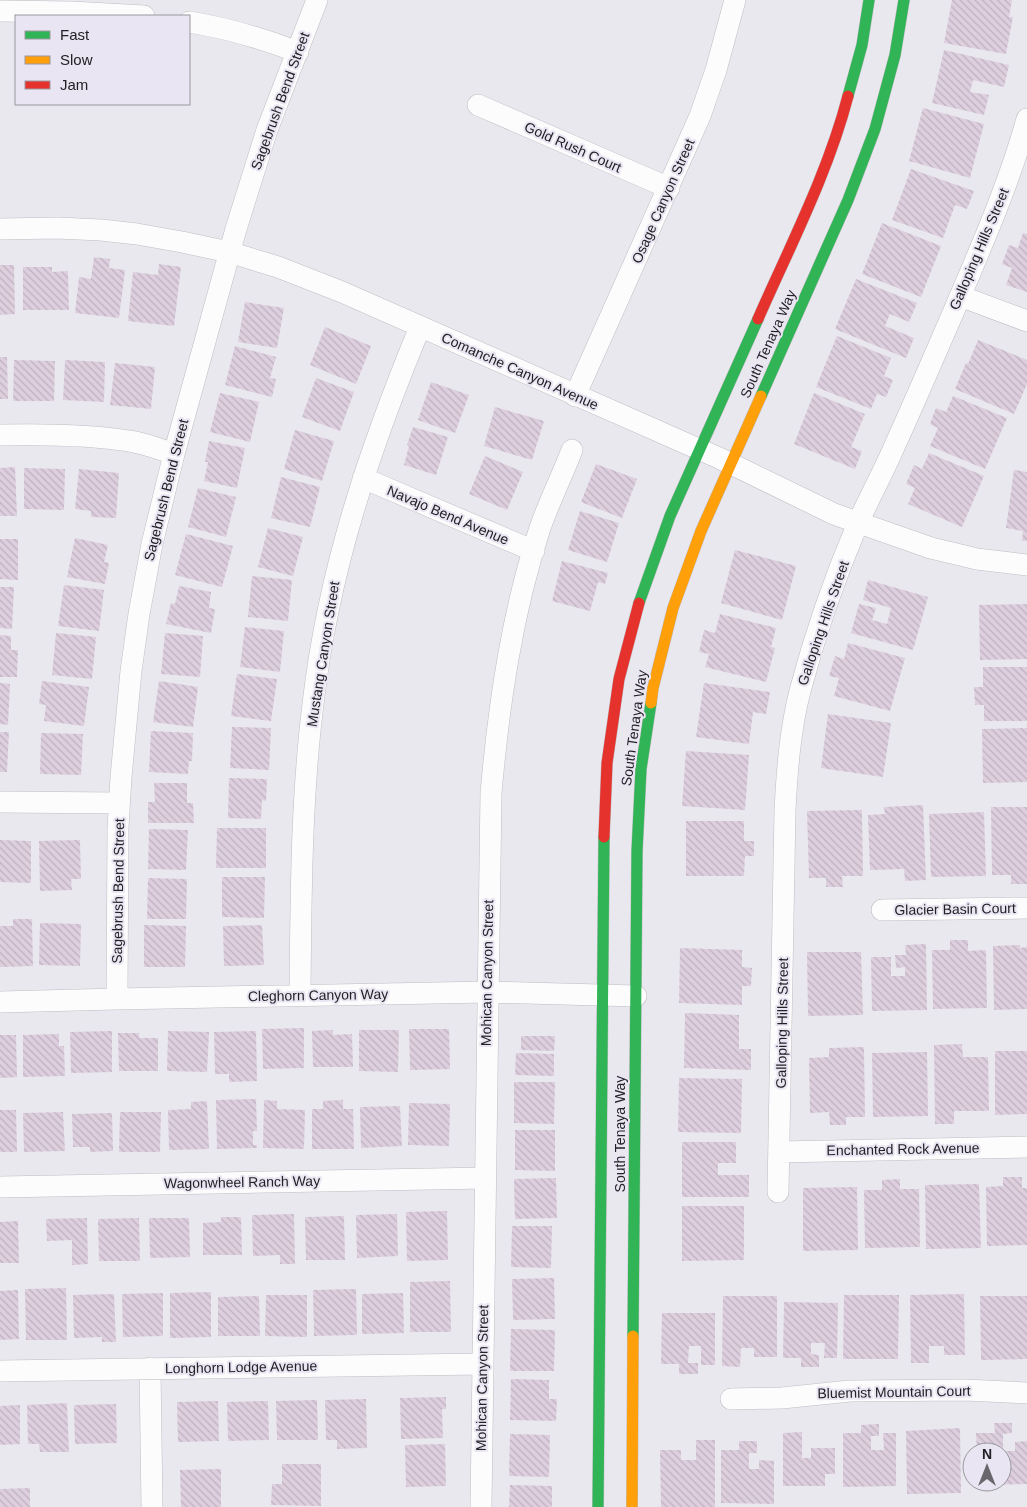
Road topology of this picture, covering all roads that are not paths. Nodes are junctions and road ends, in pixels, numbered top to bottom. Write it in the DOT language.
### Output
graph roads {
  1 [pos="317,0"];
  2 [pos="735,0"];
  3 [pos="869,0"];
  4 [pos="904,0"];
  5 [pos="101,7"];
  6 [pos="0,11"];
  7 [pos="139,15"];
  8 [pos="190,22"];
  9 [pos="298,52"];
  10 [pos="478,105"];
  11 [pos="1027,119"];
  12 [pos="668,188"];
  13 [pos="0,229"];
  14 [pos="229,252"];
  15 [pos="960,296"];
  16 [pos="1027,322"];
  17 [pos="420,327"];
  18 [pos="575,396"];
  19 [pos="0,435"];
  20 [pos="572,450"];
  21 [pos="699,450"];
  22 [pos="174,454"];
  23 [pos="731,464"];
  24 [pos="363,478"];
  25 [pos="858,523"];
  26 [pos="534,551"];
  27 [pos="1027,565"];
  28 [pos="0,802"];
  29 [pos="119,803"];
  30 [pos="1027,908"];
  31 [pos="882,910"];
  32 [pos="487,992"];
  33 [pos="300,995"];
  34 [pos="602,995"];
  35 [pos="636,996"];
  36 [pos="117,999"];
  37 [pos="0,1002"];
  38 [pos="1027,1147"];
  39 [pos="779,1152"];
  40 [pos="485,1178"];
  41 [pos="0,1187"];
  42 [pos="778,1192"];
  43 [pos="482,1364"];
  44 [pos="150,1368"];
  45 [pos="0,1371"];
  46 [pos="1027,1393"];
  47 [pos="731,1400"];
  48 [pos="152,1507"];
  49 [pos="481,1507"];
  50 [pos="598,1507"];
  51 [pos="632,1507"];
  1 -- 9 [label="street, Sagebrush Bend Street"];
  2 -- 12 [label="street, Osage Canyon Street"];
  3 -- 21 [label="street, South Tenaya Way"];
  4 -- 23 [label="street, South Tenaya Way"];
  5 -- 6 [label="street"];
  5 -- 7 [label="street"];
  8 -- 9 [label="street"];
  9 -- 14 [label="street, Sagebrush Bend Street"];
  10 -- 12 [label="street, Gold Rush Court"];
  11 -- 15 [label="street, Galloping Hills Street"];
  12 -- 18 [label="street, Osage Canyon Street"];
  13 -- 14 [label="street, Comanche Canyon Avenue"];
  14 -- 17 [label="street, Comanche Canyon Avenue"];
  14 -- 22 [label="street, Sagebrush Bend Street"];
  15 -- 16 [label="street"];
  15 -- 25 [label="street, Galloping Hills Street"];
  17 -- 18 [label="street, Comanche Canyon Avenue"];
  17 -- 24 [label="street, Mustang Canyon Street"];
  18 -- 21 [label="street, Comanche Canyon Avenue"];
  19 -- 22 [label="street"];
  20 -- 26 [label="street, Mohican Canyon Street"];
  21 -- 23 [label="street, Comanche Canyon Avenue"];
  21 -- 34 [label="street, South Tenaya Way"];
  22 -- 29 [label="street, Sagebrush Bend Street"];
  23 -- 25 [label="street, Comanche Canyon Avenue"];
  23 -- 35 [label="street, South Tenaya Way"];
  24 -- 26 [label="street, Navajo Bend Avenue"];
  24 -- 33 [label="street, Mustang Canyon Street"];
  25 -- 27 [label="street, Comanche Canyon Avenue"];
  25 -- 39 [label="street, Galloping Hills Street"];
  26 -- 32 [label="street, Mohican Canyon Street"];
  28 -- 29 [label="street"];
  29 -- 36 [label="street, Sagebrush Bend Street"];
  30 -- 31 [label="street, Glacier Basin Court"];
  32 -- 33 [label="street, Cleghorn Canyon Way"];
  32 -- 34 [label="street, Cleghorn Canyon Way"];
  32 -- 40 [label="street, Mohican Canyon Street"];
  33 -- 36 [label="street, Cleghorn Canyon Way"];
  34 -- 35 [label="street, Cleghorn Canyon Way"];
  34 -- 50 [label="street, South Tenaya Way"];
  35 -- 51 [label="street, South Tenaya Way"];
  36 -- 37 [label="street, Cleghorn Canyon Way"];
  38 -- 39 [label="street, Enchanted Rock Avenue"];
  39 -- 42 [label="street, Galloping Hills Street"];
  40 -- 41 [label="street, Wagonwheel Ranch Way"];
  40 -- 43 [label="street, Mohican Canyon Street"];
  43 -- 44 [label="street, Longhorn Lodge Avenue"];
  43 -- 49 [label="street, Mohican Canyon Street"];
  44 -- 45 [label="street, Longhorn Lodge Avenue"];
  44 -- 48 [label="street"];
  46 -- 47 [label="street, Bluemist Mountain Court"];
}
